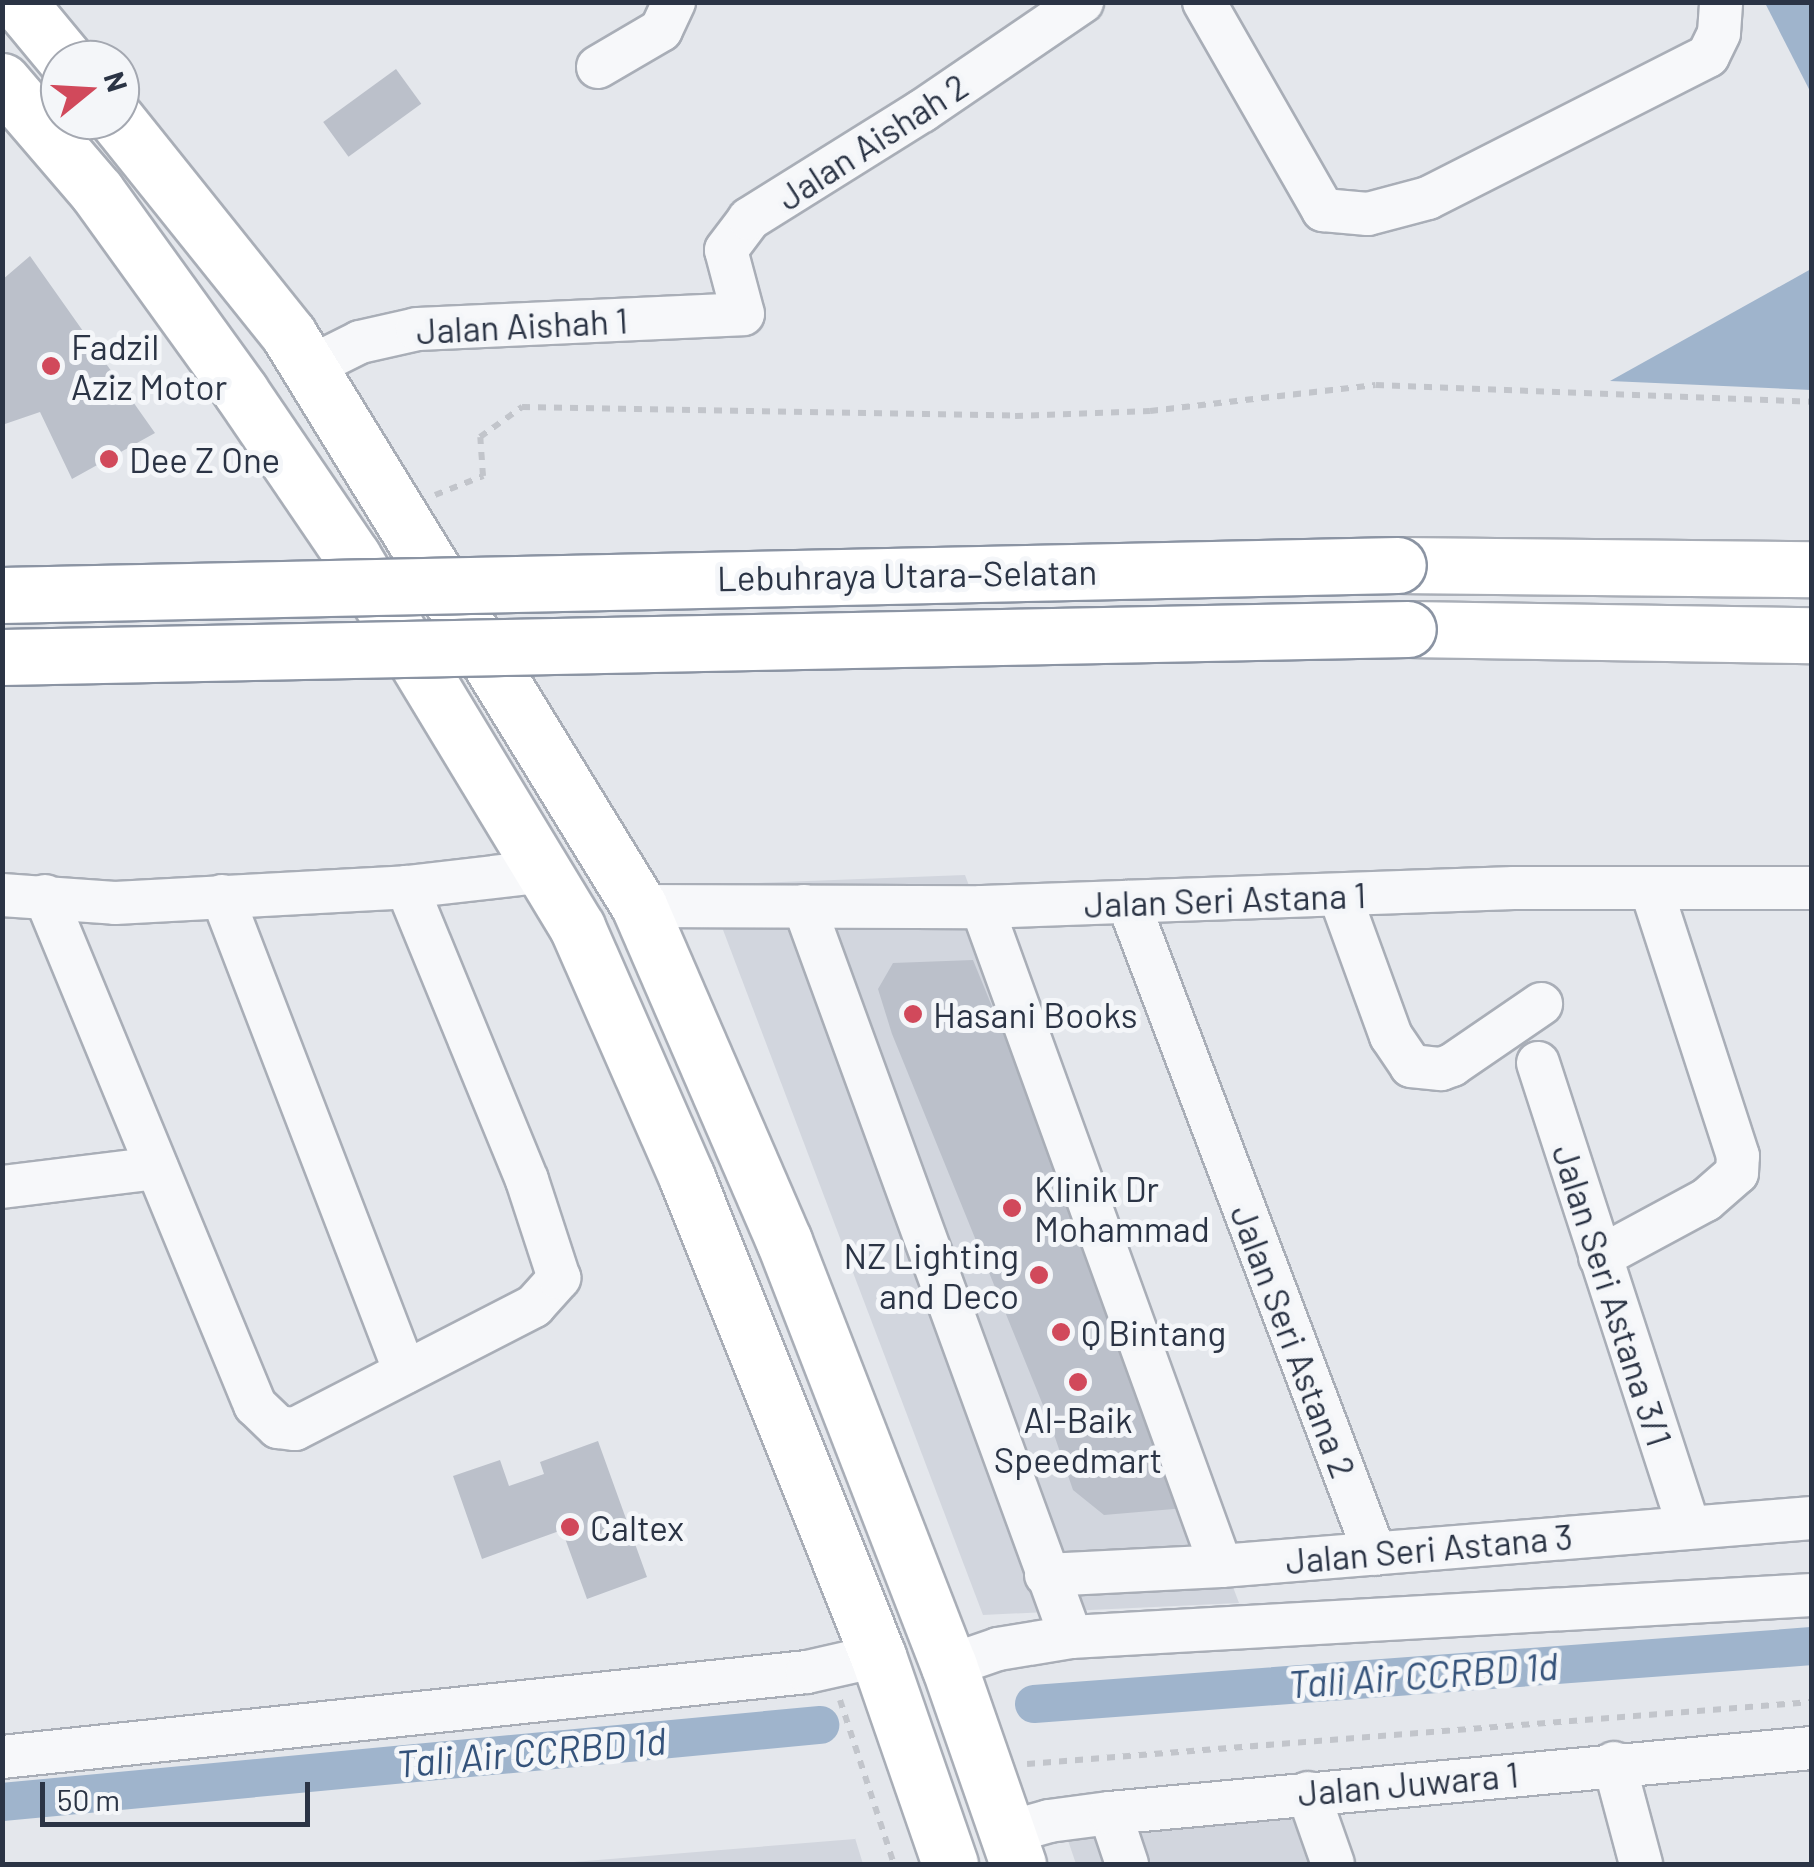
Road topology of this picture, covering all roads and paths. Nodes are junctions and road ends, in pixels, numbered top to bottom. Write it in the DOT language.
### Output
graph roads {
  1 [pos="18,2"];
  2 [pos="674,2"];
  3 [pos="1082,2"];
  4 [pos="1204,2"];
  5 [pos="1721,2"];
  6 [pos="49,40"];
  7 [pos="598,67"];
  8 [pos="2,81"];
  9 [pos="134,140"];
  10 [pos="743,314"];
  11 [pos="310,367"];
  12 [pos="1812,402"];
  13 [pos="400,512"];
  14 [pos="1812,570"];
  15 [pos="2,595"];
  16 [pos="1812,635"];
  17 [pos="2,657"];
  18 [pos="545,872"];
  19 [pos="407,887"];
  20 [pos="1812,888"];
  21 [pos="1652,891"];
  22 [pos="2,895"];
  23 [pos="45,896"];
  24 [pos="222,896"];
  25 [pos="1340,896"];
  26 [pos="1128,902"];
  27 [pos="639,906"];
  28 [pos="804,906"];
  29 [pos="982,907"];
  30 [pos="1541,1004"];
  31 [pos="1538,1064"];
  32 [pos="157,1168"];
  33 [pos="2,1187"];
  34 [pos="1600,1257"];
  35 [pos="405,1372"];
  36 [pos="1812,1518"];
  37 [pos="1689,1527"];
  38 [pos="1375,1554"];
  39 [pos="1221,1566"];
  40 [pos="1046,1575"];
  41 [pos="1812,1595"];
  42 [pos="1071,1637"];
  43 [pos="878,1656"];
  44 [pos="949,1666"];
  45 [pos="837,1692"];
  46 [pos="1812,1702"];
  47 [pos="1812,1748"];
  48 [pos="2,1757"];
  49 [pos="1614,1764"];
  50 [pos="988,1775"];
  51 [pos="1308,1792"];
  52 [pos="1110,1813"];
  53 [pos="1012,1849"];
  54 [pos="894,1864"];
  55 [pos="950,1864"];
  56 [pos="1127,1864"];
  57 [pos="1333,1864"];
  58 [pos="1641,1864"];
  1 -- 6 [label="highway"];
  2 -- 7 [label="street"];
  3 -- 10 [label="street, Jalan Aishah 2"];
  4 -- 5 [label="street"];
  8 -- 18 [label="highway"];
  9 -- 11 [label="highway"];
  10 -- 11 [label="street, Jalan Aishah 1"];
  11 -- 13 [label="highway"];
  12 -- 13 [label="path"];
  13 -- 27 [label="highway"];
  14 -- 15 [label="highway, Lebuhraya Utara–Selatan, bridge"];
  16 -- 17 [label="highway, Lebuhraya Utara–Selatan, bridge"];
  18 -- 19 [label="street"];
  18 -- 43 [label="highway"];
  19 -- 24 [label="street"];
  19 -- 35 [label="street"];
  20 -- 21 [label="street, Jalan Seri Astana 1"];
  21 -- 25 [label="street, Jalan Seri Astana 1"];
  21 -- 34 [label="street"];
  22 -- 23 [label="street"];
  23 -- 24 [label="street"];
  23 -- 32 [label="street"];
  24 -- 35 [label="street"];
  25 -- 26 [label="street, Jalan Seri Astana 1"];
  25 -- 30 [label="street"];
  26 -- 29 [label="street, Jalan Seri Astana 1"];
  26 -- 38 [label="street, Jalan Seri Astana 2"];
  27 -- 28 [label="street, Jalan Seri Astana 1"];
  27 -- 44 [label="highway"];
  28 -- 29 [label="street, Jalan Seri Astana 1"];
  28 -- 40 [label="street"];
  29 -- 39 [label="street"];
  31 -- 34 [label="street, Jalan Seri Astana 3/1"];
  32 -- 33 [label="street"];
  32 -- 35 [label="street"];
  34 -- 37 [label="street, Jalan Seri Astana 3/1"];
  36 -- 37 [label="street, Jalan Seri Astana 3"];
  37 -- 38 [label="street, Jalan Seri Astana 3"];
  38 -- 39 [label="street, Jalan Seri Astana 3"];
  39 -- 40 [label="street, Jalan Seri Astana 3"];
  40 -- 42 [label="street"];
  41 -- 42 [label="street"];
  42 -- 44 [label="street"];
  43 -- 48 [label="street"];
  43 -- 55 [label="highway"];
  44 -- 50 [label="highway"];
  45 -- 54 [label="path"];
  46 -- 50 [label="path"];
  47 -- 49 [label="street, Jalan Juwara 1"];
  49 -- 51 [label="street, Jalan Juwara 1"];
  49 -- 58 [label="street"];
  50 -- 53 [label="highway"];
  51 -- 52 [label="street, Jalan Juwara 1"];
  51 -- 57 [label="street"];
  52 -- 53 [label="street, Jalan Juwara 1"];
  52 -- 56 [label="street"];
}
